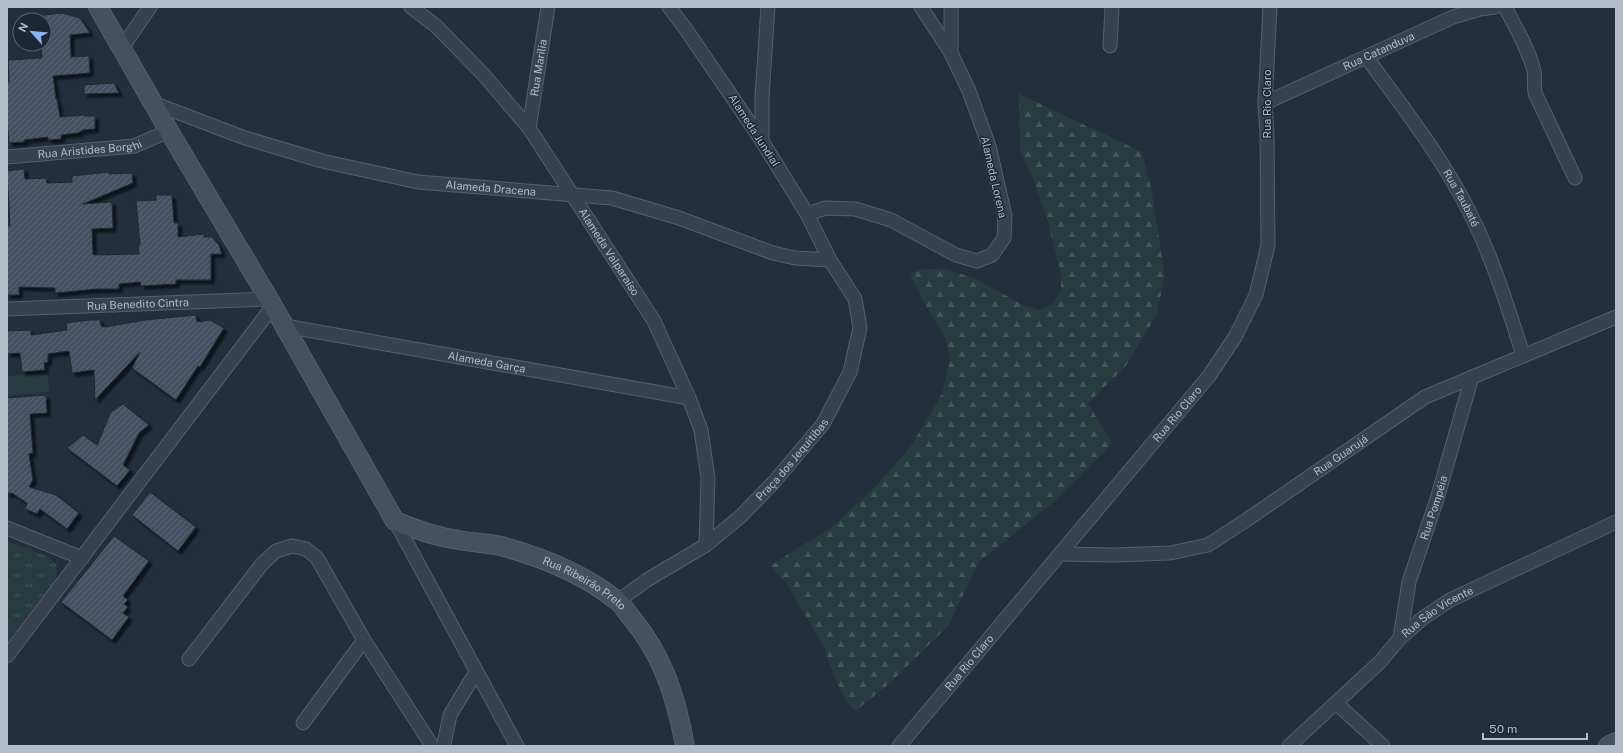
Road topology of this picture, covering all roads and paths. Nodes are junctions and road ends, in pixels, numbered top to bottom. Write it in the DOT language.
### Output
graph roads {
  1 [pos="98,7"];
  2 [pos="150,7"];
  3 [pos="411,7"];
  4 [pos="548,7"];
  5 [pos="669,7"];
  6 [pos="768,7"];
  7 [pos="921,7"];
  8 [pos="951,7"];
  9 [pos="1112,7"];
  10 [pos="1270,7"];
  11 [pos="1495,7"];
  12 [pos="1505,7"];
  13 [pos="1110,46"];
  14 [pos="122,48"];
  15 [pos="951,53"];
  16 [pos="1367,58"];
  17 [pos="153,103"];
  18 [pos="1266,103"];
  19 [pos="529,128"];
  20 [pos="169,131"];
  21 [pos="762,141"];
  22 [pos="7,157"];
  23 [pos="1575,178"];
  24 [pos="574,195"];
  25 [pos="807,214"];
  26 [pos="830,260"];
  27 [pos="271,302"];
  28 [pos="7,309"];
  29 [pos="1616,317"];
  30 [pos="285,326"];
  31 [pos="1523,355"];
  32 [pos="1472,377"];
  33 [pos="689,398"];
  34 [pos="395,522"];
  35 [pos="1616,522"];
  36 [pos="7,528"];
  37 [pos="706,545"];
  38 [pos="1060,554"];
  39 [pos="82,558"];
  40 [pos="618,601"];
  41 [pos="1400,638"];
  42 [pos="364,640"];
  43 [pos="7,656"];
  44 [pos="189,659"];
  45 [pos="476,672"];
  46 [pos="1336,703"];
  47 [pos="303,723"];
  48 [pos="1616,742"];
  49 [pos="429,745"];
  50 [pos="445,745"];
  51 [pos="517,746"];
  52 [pos="685,746"];
  53 [pos="899,746"];
  54 [pos="1289,746"];
  55 [pos="1383,746"];
  56 [pos="1608,746"];
  1 -- 14 [label="main road"];
  2 -- 14 [label="street"];
  3 -- 19 [label="street, Alameda Valparaíso"];
  4 -- 19 [label="street, Rua Marilia"];
  5 -- 21 [label="street, Alameda Jundiaí"];
  6 -- 21 [label="street"];
  7 -- 15 [label="street, Alameda Lorena"];
  8 -- 15 [label="street"];
  9 -- 13 [label="street"];
  10 -- 18 [label="street, Rua Rio Claro"];
  11 -- 16 [label="street, Rua Catanduva"];
  12 -- 23 [label="street"];
  14 -- 17 [label="main road"];
  15 -- 25 [label="street, Alameda Lorena"];
  16 -- 18 [label="street, Rua Catanduva"];
  16 -- 31 [label="street, Rua Taubaté"];
  17 -- 20 [label="main road"];
  17 -- 24 [label="street, Alameda Dracena"];
  18 -- 38 [label="street, Rua Rio Claro"];
  19 -- 24 [label="street, Alameda Valparaíso"];
  20 -- 22 [label="street, Rua Aristides Borghi"];
  20 -- 27 [label="main road"];
  21 -- 25 [label="street, Alameda Jundiaí"];
  24 -- 26 [label="street, Alameda Dracena"];
  24 -- 33 [label="street, Alameda Valparaíso"];
  25 -- 26 [label="street, Alameda Jundiaí"];
  26 -- 37 [label="street, Praça dos Jequitibas"];
  27 -- 28 [label="street, Rua Benedito Cintra"];
  27 -- 30 [label="main road"];
  27 -- 39 [label="street"];
  29 -- 31 [label="street, Rua Guarujá"];
  30 -- 33 [label="street, Alameda Garça"];
  30 -- 34 [label="main road"];
  31 -- 32 [label="street, Rua Guarujá"];
  32 -- 38 [label="street, Rua Guarujá"];
  32 -- 41 [label="street, Rua Pompéia"];
  33 -- 37 [label="street, Alameda Valparaíso"];
  34 -- 40 [label="main road, Rua Ribeirão Preto"];
  34 -- 45 [label="street"];
  35 -- 41 [label="street, Rua São Vicente"];
  36 -- 39 [label="street"];
  37 -- 40 [label="street, Praça dos Jequitibas"];
  38 -- 53 [label="street, Rua Rio Claro"];
  39 -- 43 [label="street"];
  40 -- 52 [label="main road, Rua Ribeirão Preto"];
  41 -- 46 [label="street, Rua São Vicente"];
  42 -- 44 [label="street"];
  42 -- 47 [label="street"];
  42 -- 49 [label="street"];
  45 -- 50 [label="street"];
  45 -- 51 [label="street"];
  46 -- 54 [label="street, Rua São Vicente"];
  46 -- 55 [label="street"];
  48 -- 56 [label="main road"];
  49 -- 50 [label="street"];
}
